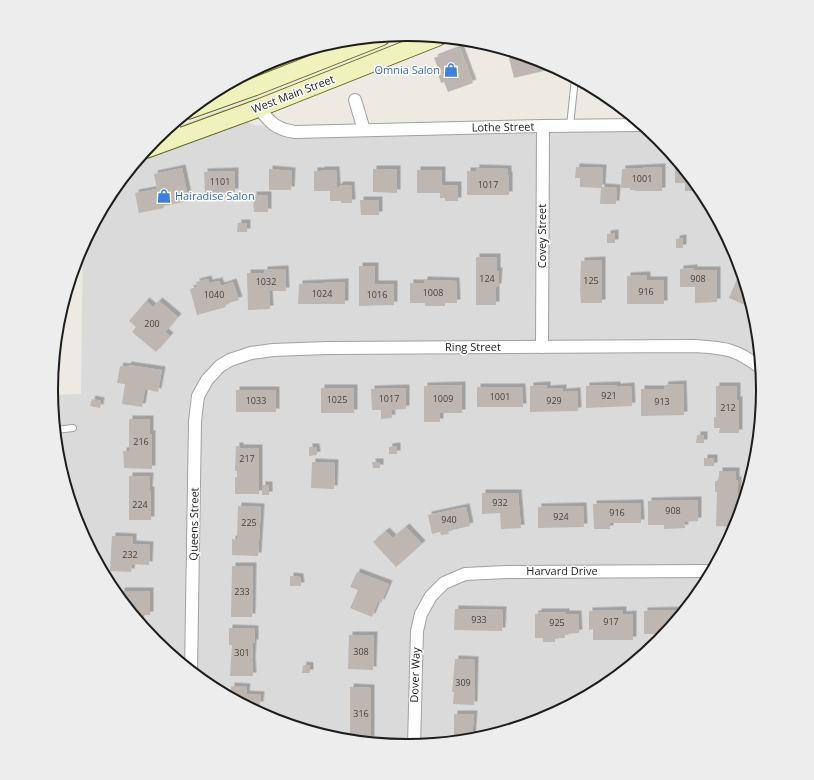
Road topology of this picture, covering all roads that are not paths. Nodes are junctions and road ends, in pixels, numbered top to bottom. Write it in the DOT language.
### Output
graph roads {
  1 [pos="426,42"];
  2 [pos="362,44"];
  3 [pos="574,84"];
  4 [pos="355,100"];
  5 [pos="209,103"];
  6 [pos="259,108"];
  7 [pos="634,125"];
  8 [pos="543,126"];
  9 [pos="570,126"];
  10 [pos="177,129"];
  11 [pos="364,130"];
  12 [pos="542,347"];
  13 [pos="755,363"];
  14 [pos="207,380"];
  15 [pos="73,428"];
  16 [pos="60,429"];
  17 [pos="705,571"];
  18 [pos="425,606"];
  19 [pos="191,664"];
  20 [pos="414,739"];
  1 -- 6 [label="main road, West Main Street"];
  2 -- 5 [label="main road, West Main Street"];
  3 -- 9 [label="lane"];
  4 -- 11 [label="street"];
  6 -- 10 [label="main road, West Main Street"];
  6 -- 11 [label="street, Lothe Street"];
  7 -- 9 [label="street, Lothe Street"];
  8 -- 9 [label="street, Lothe Street"];
  8 -- 11 [label="street, Lothe Street"];
  8 -- 12 [label="street, Covey Street"];
  12 -- 13 [label="street, Ring Street"];
  12 -- 14 [label="street, Ring Street"];
  14 -- 19 [label="street, Queens Street"];
  15 -- 16 [label="lane"];
  17 -- 18 [label="street, Harvard Drive"];
  18 -- 20 [label="street, Dover Way"];
}
